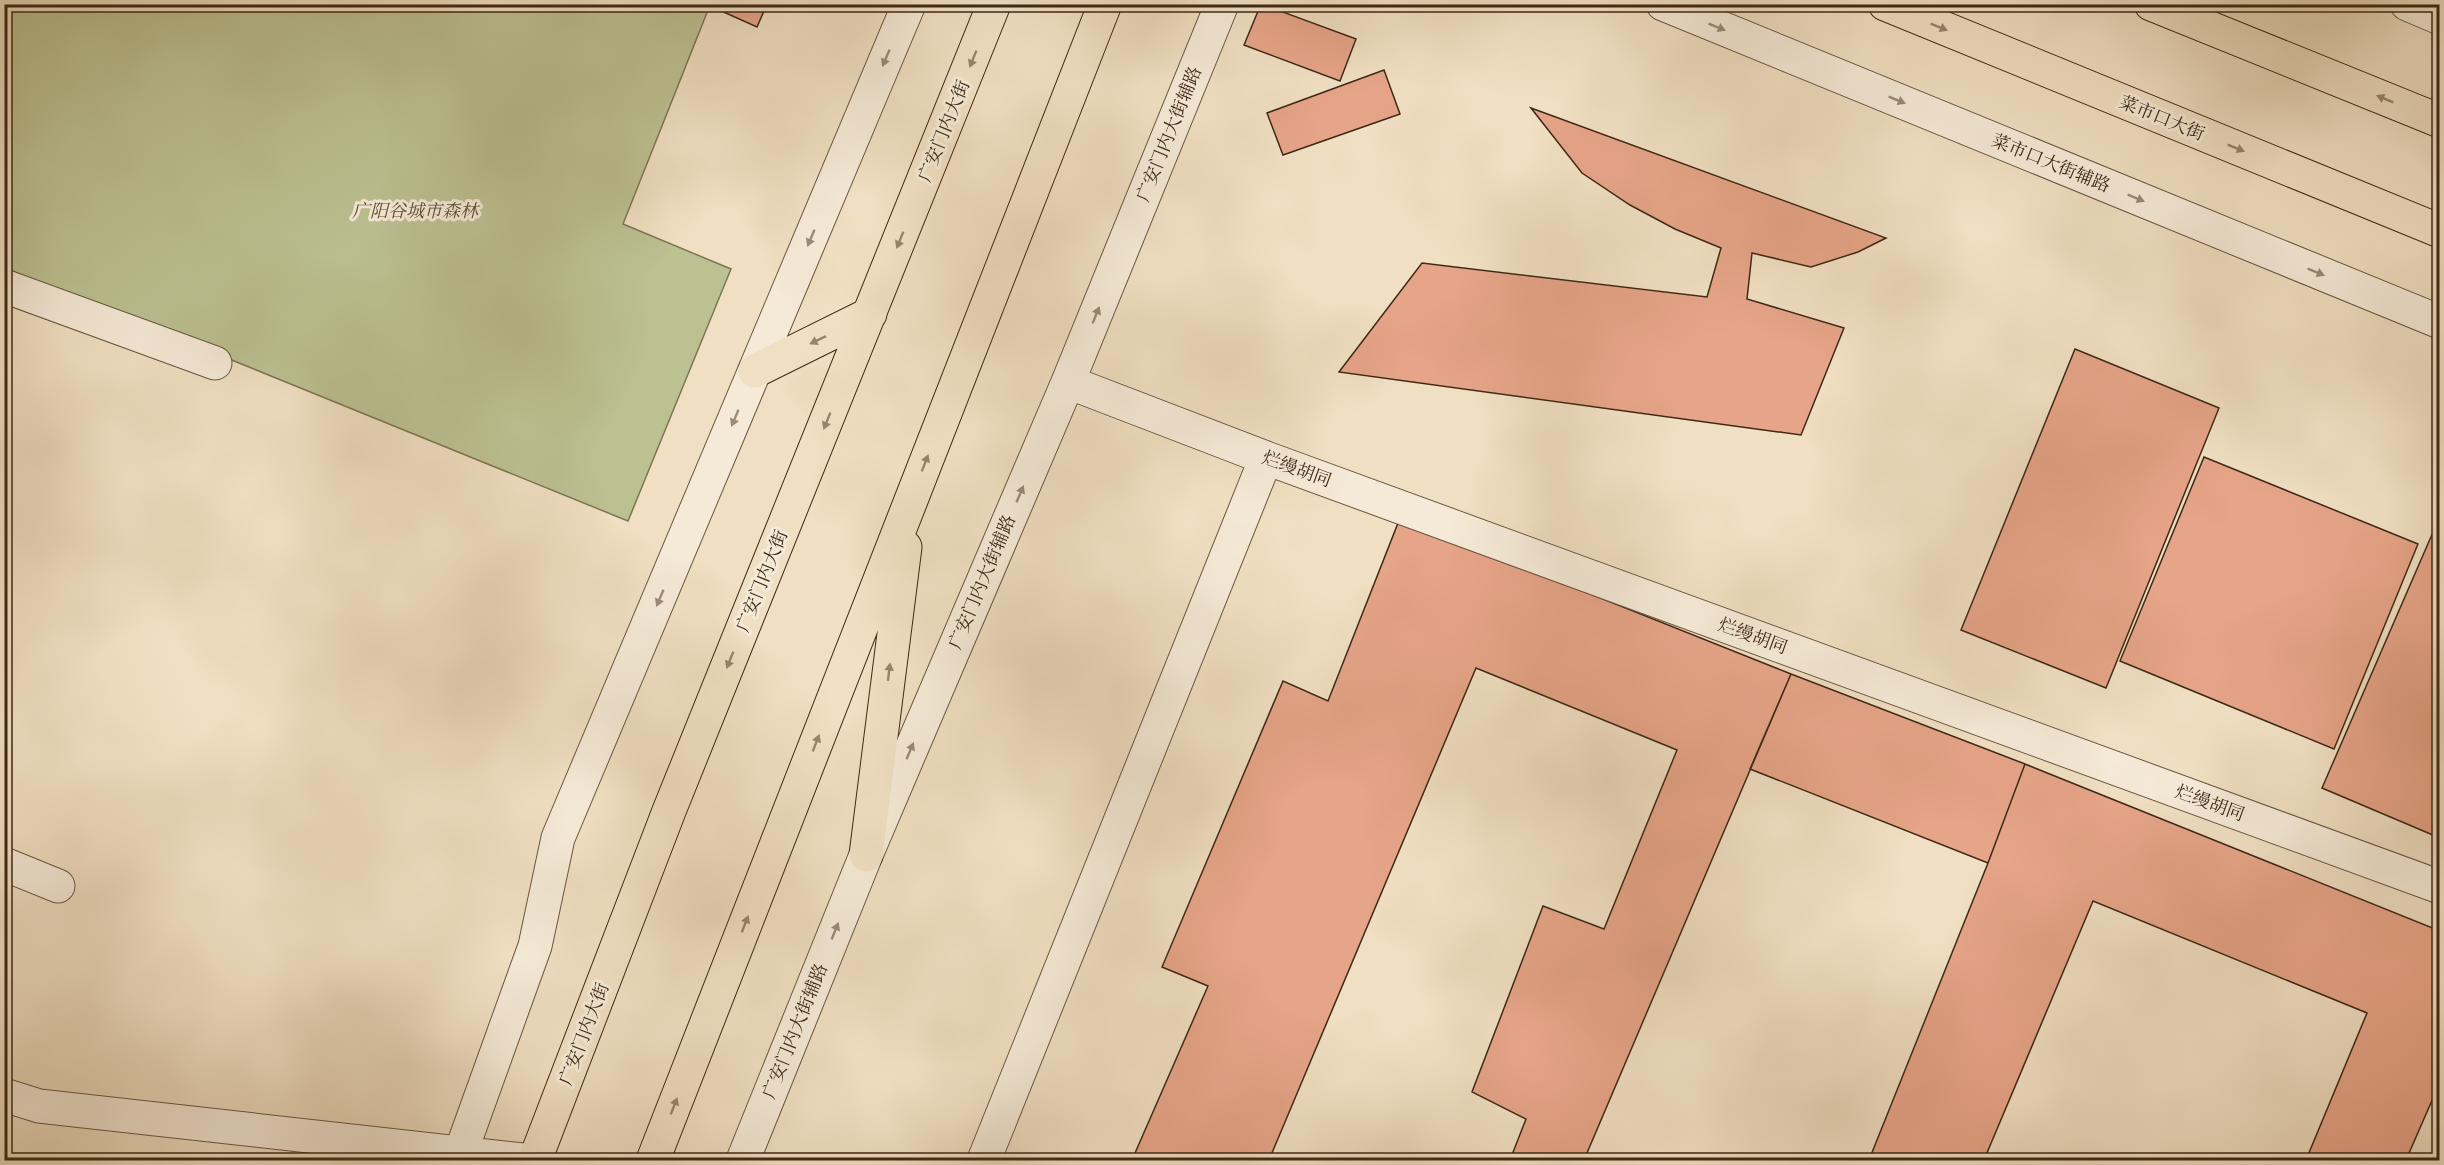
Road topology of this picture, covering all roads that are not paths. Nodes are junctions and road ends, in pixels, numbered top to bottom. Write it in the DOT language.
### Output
graph roads {
  1 [pos="909,4"];
  2 [pos="994,4"];
  3 [pos="1105,4"];
  4 [pos="1222,4"];
  5 [pos="1663,4"];
  6 [pos="1885,4"];
  7 [pos="2151,4"];
  8 [pos="2407,4"];
  9 [pos="2439,18"];
  10 [pos="2439,121"];
  11 [pos="2439,231"];
  12 [pos="4,286"];
  13 [pos="870,314"];
  14 [pos="2439,322"];
  15 [pos="215,363"];
  16 [pos="755,371"];
  17 [pos="1068,382"];
  18 [pos="1266,458"];
  19 [pos="911,498"];
  20 [pos="866,855"];
  21 [pos="4,864"];
  22 [pos="58,886"];
  23 [pos="2439,887"];
  24 [pos="4,1095"];
  25 [pos="459,1157"];
  26 [pos="523,1161"];
  27 [pos="535,1161"];
  28 [pos="653,1161"];
  29 [pos="743,1161"];
  30 [pos="984,1161"];
  1 -- 16 [label="street, one-way"];
  2 -- 13 [label="main road, 广安门内大街, one-way"];
  19 -- 3 [label="main road, one-way"];
  17 -- 4 [label="street, 广安门内大街辅路, one-way"];
  5 -- 14 [label="street, 菜市口大街辅路, one-way"];
  6 -- 11 [label="main road, 菜市口大街, one-way"];
  10 -- 7 [label="main road, one-way"];
  8 -- 9 [label="street"];
  12 -- 15 [label="street"];
  13 -- 16 [label="main road, one-way"];
  13 -- 27 [label="main road, 广安门内大街, one-way"];
  16 -- 25 [label="street, one-way"];
  17 -- 18 [label="street, 烂缦胡同"];
  20 -- 17 [label="street, 广安门内大街辅路, one-way"];
  18 -- 23 [label="street, 烂缦胡同"];
  18 -- 30 [label="street"];
  20 -- 19 [label="main road, one-way"];
  28 -- 19 [label="main road, one-way"];
  29 -- 20 [label="street, 广安门内大街辅路, one-way"];
  21 -- 22 [label="street"];
  24 -- 25 [label="street"];
  25 -- 26 [label="street"];
}
